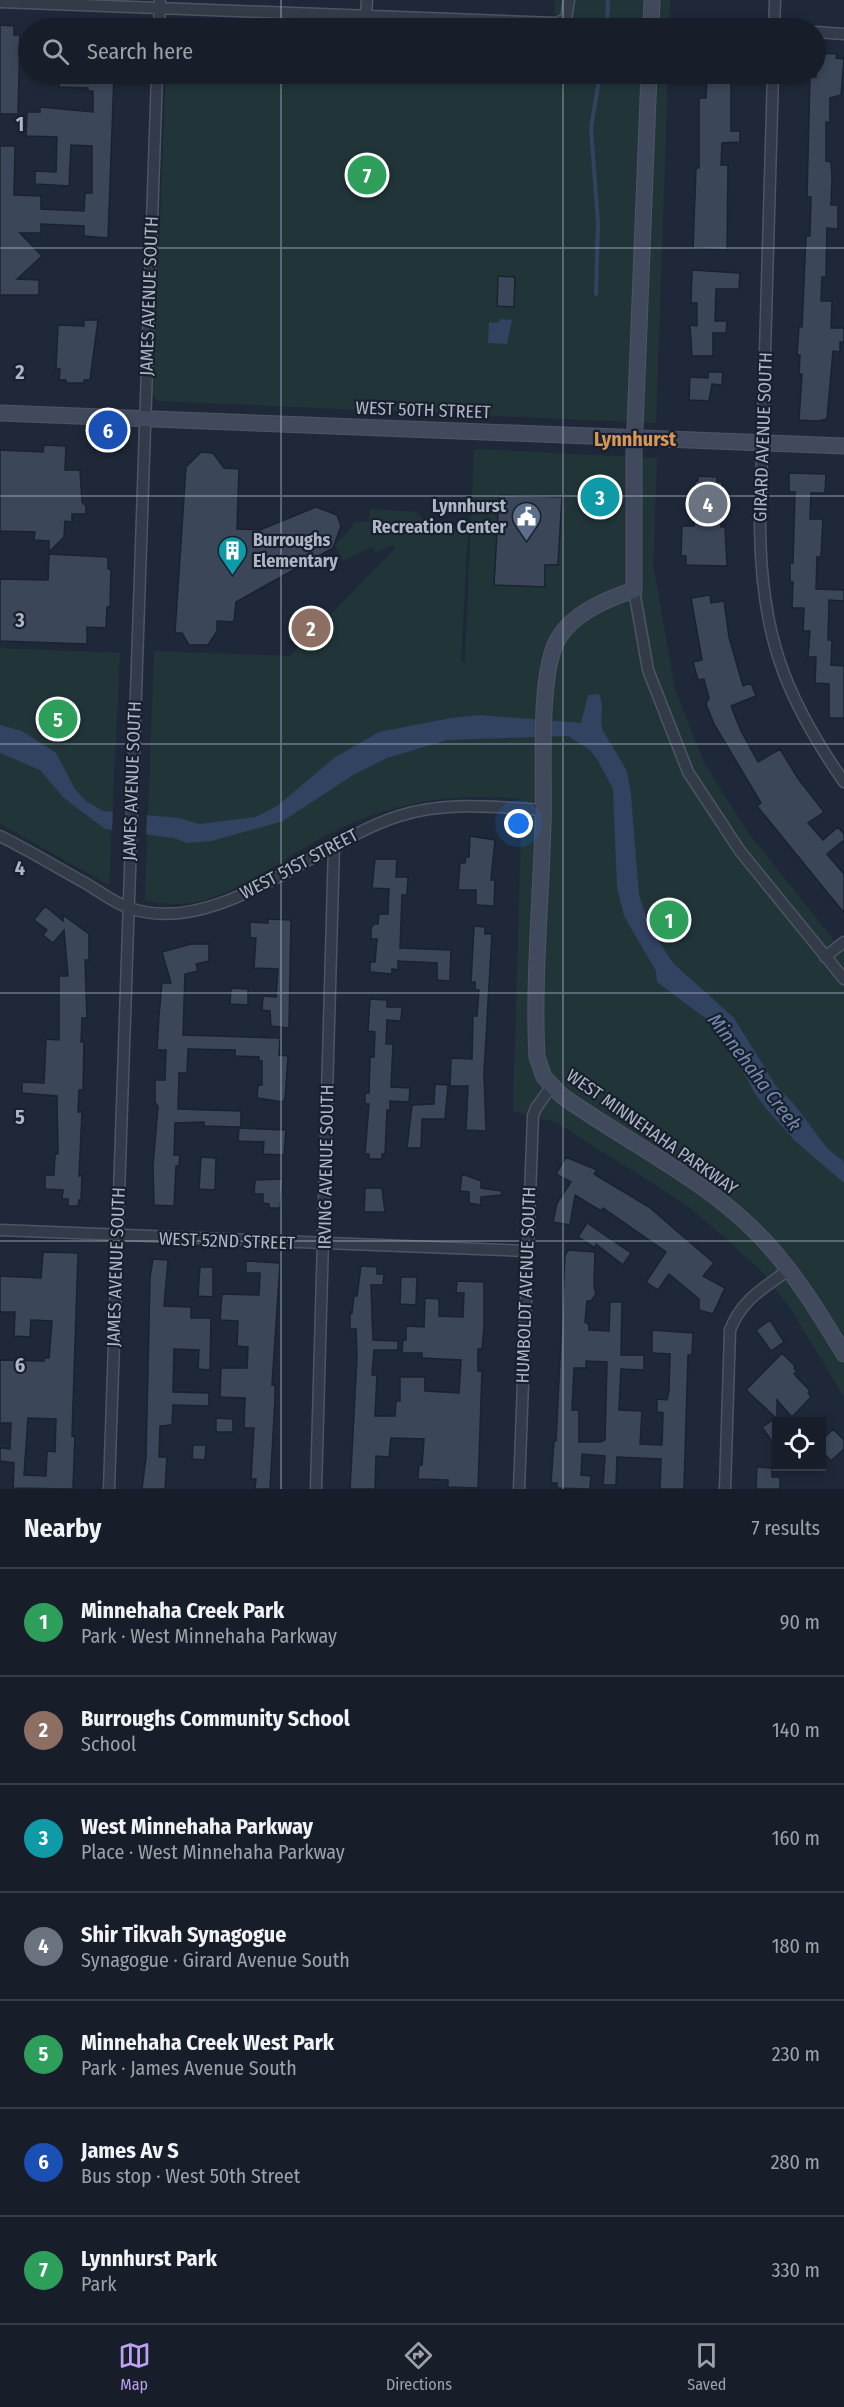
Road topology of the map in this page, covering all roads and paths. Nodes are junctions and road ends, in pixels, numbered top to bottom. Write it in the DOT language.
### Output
graph roads {
  1 [pos="367,0"];
  2 [pos="569,0"];
  3 [pos="652,0"];
  4 [pos="775,0"];
  5 [pos="0,2"];
  6 [pos="160,4"];
  7 [pos="366,16"];
  8 [pos="414,18"];
  9 [pos="566,18"];
  10 [pos="651,18"];
  11 [pos="774,18"];
  12 [pos="826,33"];
  13 [pos="844,34"];
  14 [pos="157,84"];
  15 [pos="649,84"];
  16 [pos="773,84"];
  17 [pos="0,413"];
  18 [pos="145,419"];
  19 [pos="634,438"];
  20 [pos="763,442"];
  21 [pos="844,446"];
  22 [pos="634,590"];
  23 [pos="844,782"];
  24 [pos="544,810"];
  25 [pos="0,836"];
  26 [pos="334,845"];
  27 [pos="127,908"];
  28 [pos="844,942"];
  29 [pos="825,957"];
  30 [pos="844,980"];
  31 [pos="551,1087"];
  32 [pos="0,1230"];
  33 [pos="117,1236"];
  34 [pos="324,1244"];
  35 [pos="527,1251"];
  36 [pos="788,1270"];
  37 [pos="844,1354"];
  38 [pos="109,1489"];
  39 [pos="316,1489"];
  40 [pos="519,1489"];
  41 [pos="725,1489"];
  1 -- 7 [label="street"];
  2 -- 9 [label="street"];
  3 -- 10 [label="street"];
  4 -- 11 [label="street"];
  5 -- 6 [label="street"];
  6 -- 7 [label="street"];
  7 -- 8 [label="street"];
  12 -- 13 [label="street"];
  14 -- 18 [label="street, JAMES AVENUE SOUTH"];
  15 -- 19 [label="street"];
  16 -- 20 [label="street, GIRARD AVENUE SOUTH"];
  17 -- 18 [label="street, WEST 50TH STREET"];
  18 -- 19 [label="street, WEST 50TH STREET"];
  18 -- 27 [label="street, JAMES AVENUE SOUTH"];
  19 -- 20 [label="street, WEST 50TH STREET"];
  19 -- 22 [label="street"];
  20 -- 21 [label="street, WEST 50TH STREET"];
  20 -- 23 [label="street, GIRARD AVENUE SOUTH"];
  22 -- 24 [label="street, WEST MINNEHAHA PARKWAY"];
  22 -- 29 [label="street"];
  24 -- 26 [label="street, WEST 51ST STREET"];
  24 -- 31 [label="street, WEST MINNEHAHA PARKWAY"];
  25 -- 27 [label="street, WEST 51ST STREET"];
  26 -- 27 [label="street, WEST 51ST STREET"];
  26 -- 34 [label="street, IRVING AVENUE SOUTH"];
  27 -- 33 [label="street, JAMES AVENUE SOUTH"];
  28 -- 29 [label="street"];
  29 -- 30 [label="street"];
  31 -- 35 [label="street, HUMBOLDT AVENUE SOUTH"];
  31 -- 36 [label="street, WEST MINNEHAHA PARKWAY"];
  32 -- 33 [label="street, WEST 52ND STREET"];
  33 -- 34 [label="street, WEST 52ND STREET"];
  33 -- 38 [label="street, JAMES AVENUE SOUTH"];
  34 -- 35 [label="street, WEST 52ND STREET"];
  34 -- 39 [label="street, IRVING AVENUE SOUTH"];
  35 -- 40 [label="street, HUMBOLDT AVENUE SOUTH"];
  36 -- 37 [label="street, WEST MINNEHAHA PARKWAY"];
  36 -- 41 [label="street"];
}
